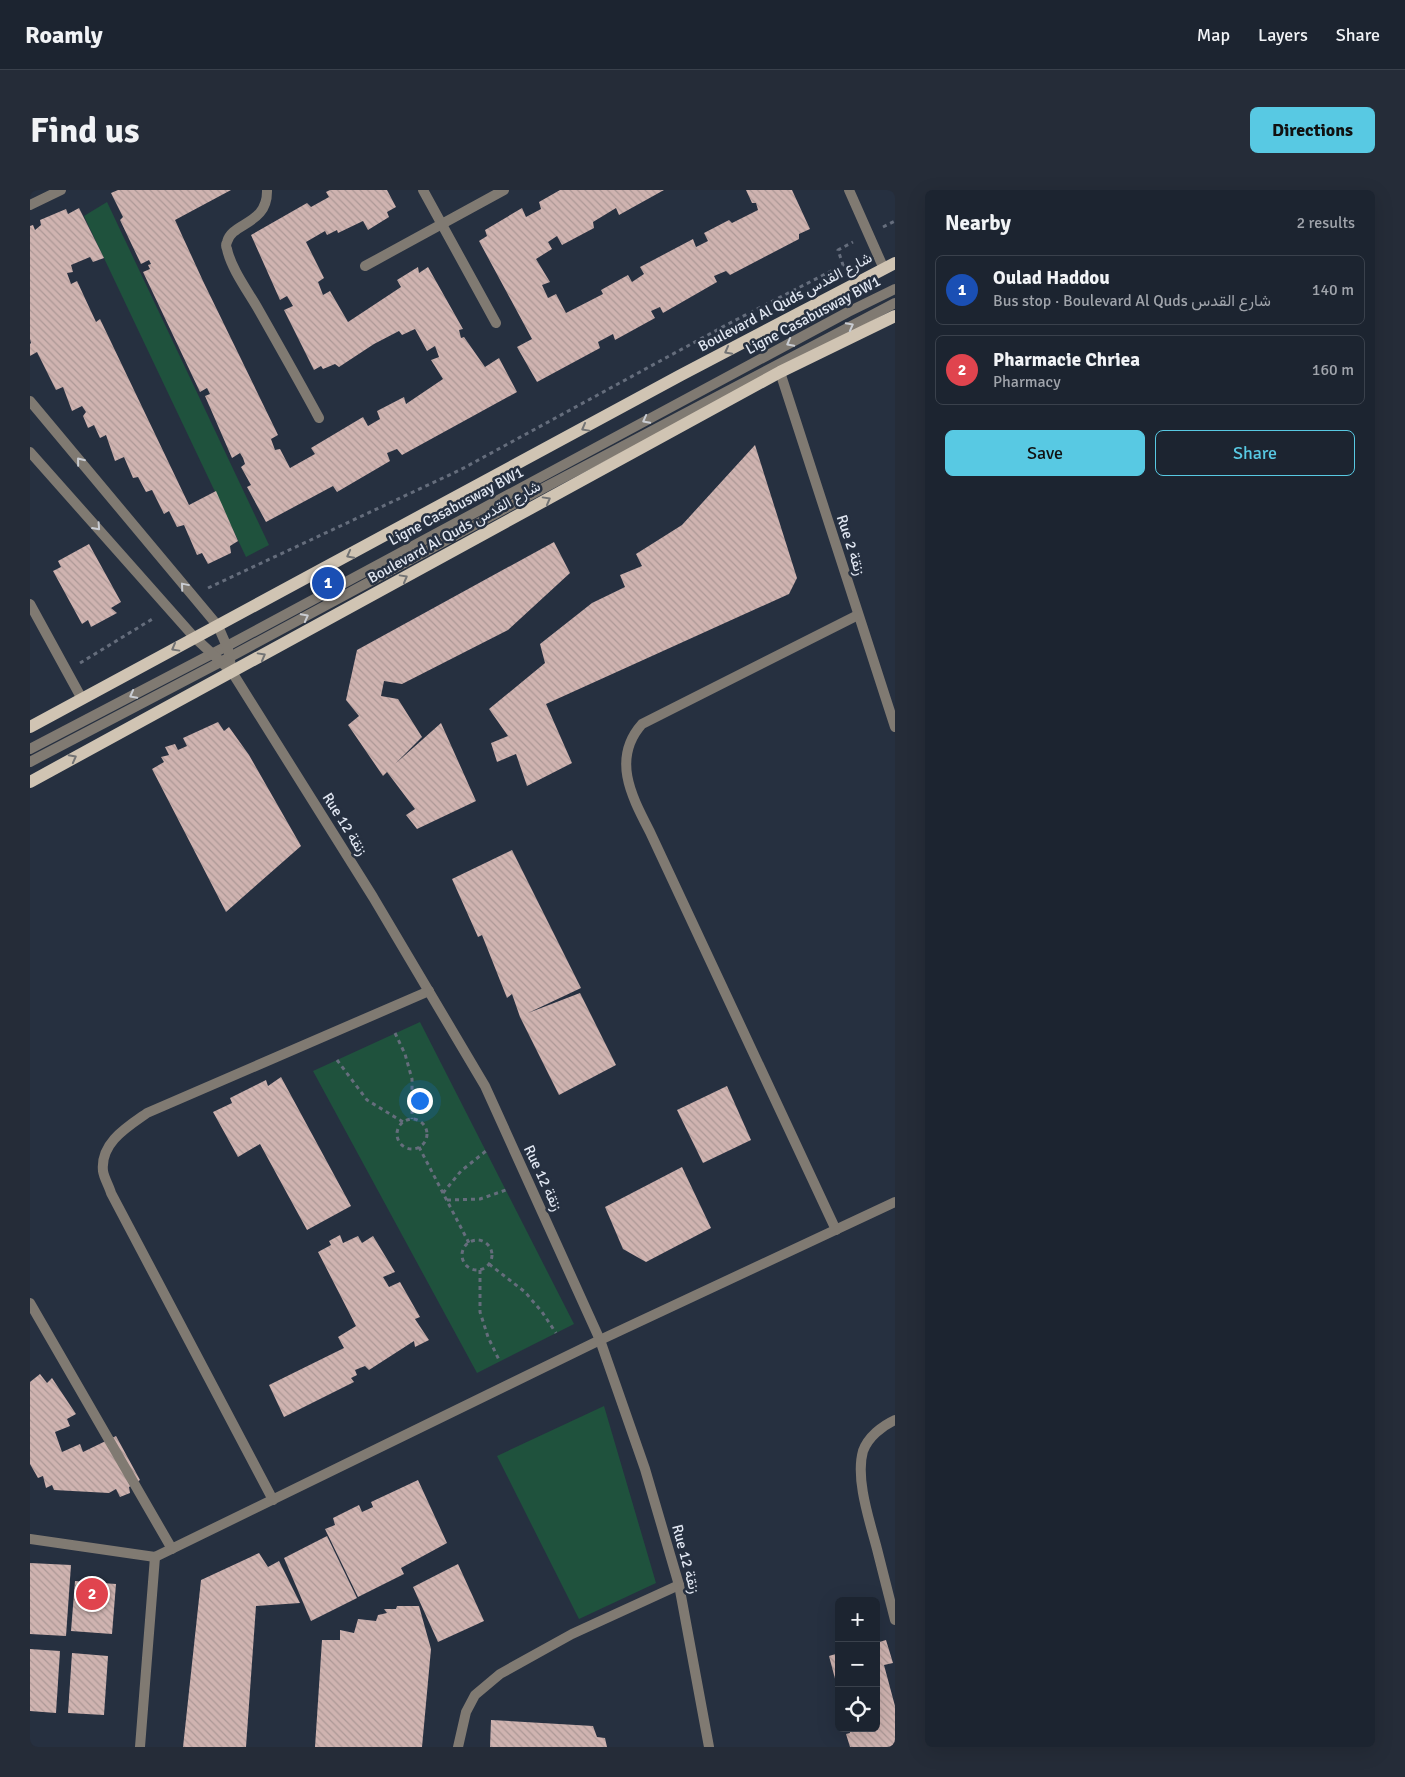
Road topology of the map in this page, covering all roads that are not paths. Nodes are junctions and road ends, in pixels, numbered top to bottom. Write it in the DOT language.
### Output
graph roads {
  1 [pos="61,190"];
  2 [pos="267,190"];
  3 [pos="423,190"];
  4 [pos="504,190"];
  5 [pos="849,190"];
  6 [pos="30,205"];
  7 [pos="442,224"];
  8 [pos="365,266"];
  9 [pos="889,266"];
  10 [pos="895,288"];
  11 [pos="895,302"];
  12 [pos="895,316"];
  13 [pos="496,323"];
  14 [pos="780,372"];
  15 [pos="30,401"];
  16 [pos="319,418"];
  17 [pos="30,452"];
  18 [pos="30,604"];
  19 [pos="858,615"];
  20 [pos="218,626"];
  21 [pos="194,637"];
  22 [pos="227,646"];
  23 [pos="211,654"];
  24 [pos="225,660"];
  25 [pos="232,672"];
  26 [pos="82,699"];
  27 [pos="30,727"];
  28 [pos="895,727"];
  29 [pos="30,748"];
  30 [pos="30,762"];
  31 [pos="30,782"];
  32 [pos="429,991"];
  33 [pos="895,1202"];
  34 [pos="836,1230"];
  35 [pos="30,1303"];
  36 [pos="600,1340"];
  37 [pos="895,1420"];
  38 [pos="273,1500"];
  39 [pos="30,1539"];
  40 [pos="172,1549"];
  41 [pos="155,1557"];
  42 [pos="679,1585"];
  43 [pos="895,1620"];
  44 [pos="140,1747"];
  45 [pos="458,1747"];
  46 [pos="709,1747"];
  1 -- 6 [label="street"];
  2 -- 16 [label="street"];
  3 -- 7 [label="street"];
  4 -- 7 [label="street"];
  5 -- 9 [label="street"];
  7 -- 8 [label="street"];
  7 -- 13 [label="street"];
  9 -- 20 [label="main road, Boulevard Al Quds شارع القدس, one-way"];
  10 -- 22 [label="street, Ligne Casabusway BW1, one-way"];
  24 -- 11 [label="street, Ligne Casabusway BW1, one-way"];
  12 -- 14 [label="main road, Boulevard Al Quds شارع القدس"];
  14 -- 19 [label="street, Rue 2 زنقة"];
  25 -- 14 [label="main road, Boulevard Al Quds شارع القدس, one-way"];
  20 -- 15 [label="street, one-way"];
  17 -- 21 [label="street, one-way"];
  18 -- 26 [label="street"];
  19 -- 28 [label="street, Rue 2 زنقة"];
  19 -- 34 [label="street"];
  20 -- 21 [label="main road, Boulevard Al Quds شارع القدس"];
  20 -- 22 [label="street"];
  21 -- 23 [label="street"];
  21 -- 26 [label="main road, Boulevard Al Quds شارع القدس, one-way"];
  22 -- 23 [label="street, Ligne Casabusway BW1"];
  22 -- 24 [label="street"];
  23 -- 24 [label="street"];
  23 -- 29 [label="street, Ligne Casabusway BW1, one-way"];
  24 -- 25 [label="street"];
  24 -- 30 [label="street, Ligne Casabusway BW1"];
  31 -- 25 [label="main road, Boulevard Al Quds شارع القدس, one-way"];
  25 -- 32 [label="street, Rue 12 زنقة"];
  26 -- 27 [label="main road, Boulevard Al Quds شارع القدس"];
  32 -- 36 [label="street, Rue 12 زنقة"];
  32 -- 38 [label="street"];
  33 -- 34 [label="street"];
  34 -- 36 [label="street"];
  35 -- 40 [label="street"];
  36 -- 38 [label="street"];
  36 -- 42 [label="street, Rue 12 زنقة"];
  37 -- 43 [label="street"];
  38 -- 40 [label="street"];
  39 -- 41 [label="street"];
  40 -- 41 [label="street"];
  41 -- 44 [label="street"];
  42 -- 45 [label="street"];
  42 -- 46 [label="street, Rue 12 زنقة"];
}
